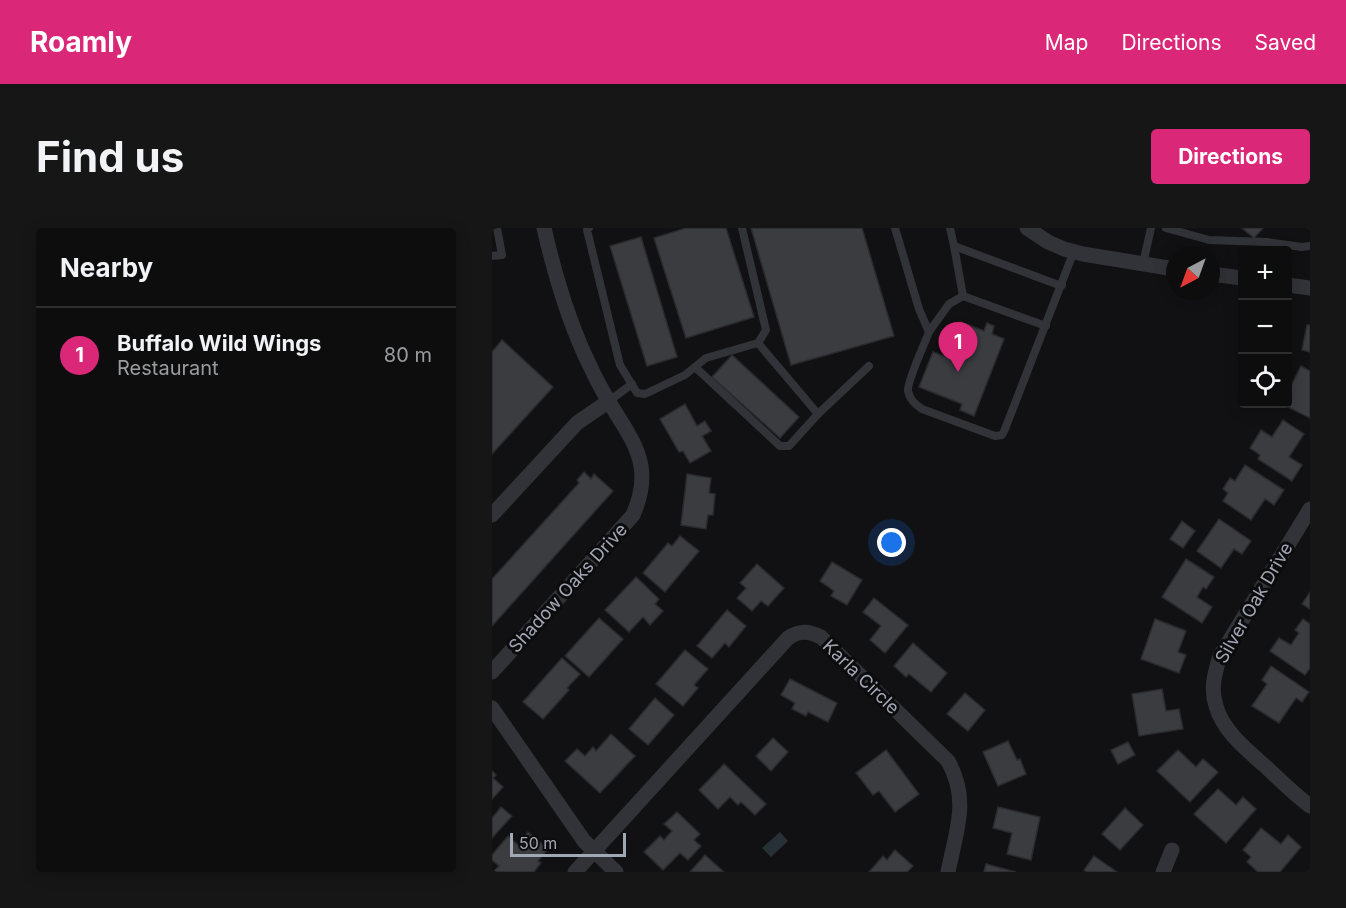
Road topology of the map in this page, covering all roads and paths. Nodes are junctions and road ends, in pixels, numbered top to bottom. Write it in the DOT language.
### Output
graph roads {
  1 [pos="497,228"];
  2 [pos="544,228"];
  3 [pos="589,228"];
  4 [pos="742,228"];
  5 [pos="895,228"];
  6 [pos="950,228"];
  7 [pos="1027,228"];
  8 [pos="1151,228"];
  9 [pos="1166,228"];
  10 [pos="954,246"];
  11 [pos="1310,246"];
  12 [pos="1074,252"];
  13 [pos="492,256"];
  14 [pos="1143,264"];
  15 [pos="1166,267"];
  16 [pos="1220,275"];
  17 [pos="1238,277"];
  18 [pos="1062,285"];
  19 [pos="1292,286"];
  20 [pos="1310,288"];
  21 [pos="963,296"];
  22 [pos="1046,326"];
  23 [pos="929,332"];
  24 [pos="758,344"];
  25 [pos="869,366"];
  26 [pos="695,368"];
  27 [pos="632,384"];
  28 [pos="609,401"];
  29 [pos="818,414"];
  30 [pos="1310,509"];
  31 [pos="492,516"];
  32 [pos="492,672"];
  33 [pos="492,708"];
  34 [pos="1310,806"];
  35 [pos="1172,850"];
  36 [pos="594,851"];
  37 [pos="575,872"];
  38 [pos="616,872"];
  39 [pos="948,872"];
  40 [pos="1163,872"];
  1 -- 13 [label="lane"];
  2 -- 28 [label="street, Shadow Oaks Drive"];
  3 -- 27 [label="lane"];
  4 -- 24 [label="lane"];
  5 -- 23 [label="lane"];
  6 -- 10 [label="lane"];
  7 -- 12 [label="street"];
  8 -- 14 [label="lane"];
  9 -- 11 [label="lane"];
  10 -- 18 [label="lane"];
  10 -- 21 [label="lane"];
  12 -- 14 [label="street"];
  12 -- 18 [label="lane"];
  14 -- 15 [label="street"];
  16 -- 17 [label="street"];
  18 -- 22 [label="lane"];
  19 -- 20 [label="street"];
  21 -- 22 [label="lane"];
  21 -- 23 [label="lane"];
  22 -- 23 [label="lane"];
  24 -- 26 [label="lane"];
  24 -- 29 [label="lane"];
  25 -- 29 [label="lane"];
  26 -- 27 [label="lane"];
  26 -- 29 [label="lane"];
  27 -- 28 [label="lane"];
  28 -- 31 [label="street"];
  28 -- 32 [label="street, Shadow Oaks Drive"];
  30 -- 34 [label="street, Silver Oak Drive"];
  33 -- 36 [label="street"];
  35 -- 40 [label="street"];
  36 -- 37 [label="street, Karla Circle"];
  36 -- 38 [label="street"];
  36 -- 39 [label="street, Karla Circle"];
}
